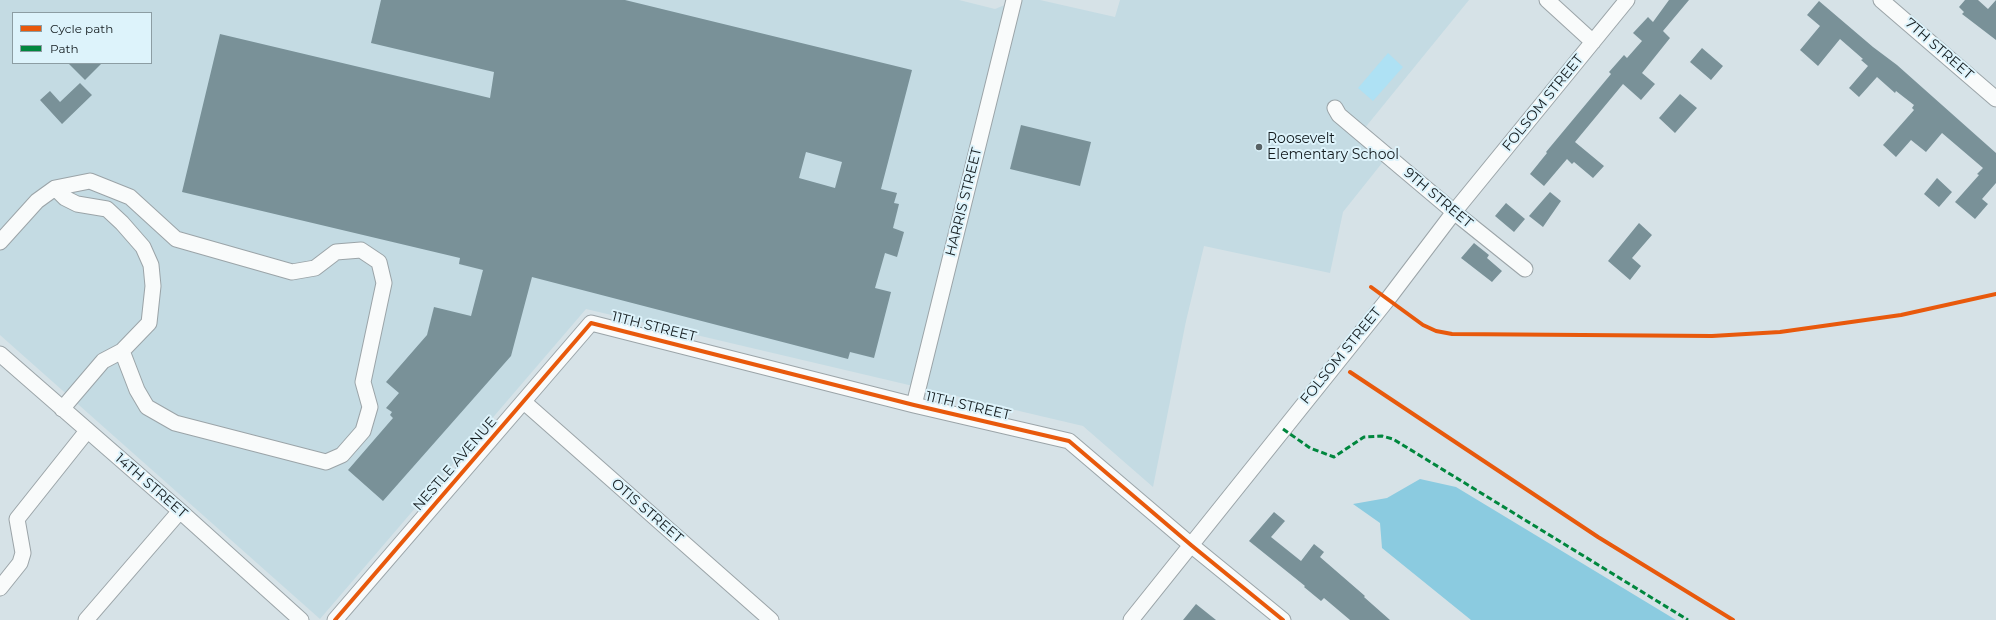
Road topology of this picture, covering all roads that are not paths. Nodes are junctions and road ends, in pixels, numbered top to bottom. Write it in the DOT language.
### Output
graph roads {
  1 [pos="1014,0"];
  2 [pos="1546,0"];
  3 [pos="1627,0"];
  4 [pos="1881,0"];
  5 [pos="1593,42"];
  6 [pos="1996,99"];
  7 [pos="1335,108"];
  8 [pos="55,188"];
  9 [pos="1454,212"];
  10 [pos="0,242"];
  11 [pos="1525,269"];
  12 [pos="591,322"];
  13 [pos="122,351"];
  14 [pos="0,354"];
  15 [pos="524,402"];
  16 [pos="914,404"];
  17 [pos="62,409"];
  18 [pos="87,432"];
  19 [pos="180,511"];
  20 [pos="1191,545"];
  21 [pos="0,588"];
  22 [pos="86,620"];
  23 [pos="301,620"];
  24 [pos="335,620"];
  25 [pos="771,620"];
  26 [pos="1131,620"];
  27 [pos="1283,620"];
  1 -- 16 [label="street, HARRIS STREET"];
  2 -- 5 [label="street"];
  3 -- 5 [label="street, FOLSOM STREET"];
  4 -- 6 [label="street, 7TH STREET"];
  5 -- 9 [label="street, FOLSOM STREET"];
  7 -- 9 [label="street, 9TH STREET"];
  8 -- 10 [label="street"];
  8 -- 13 [label="street"];
  8 -- 13 [label="street"];
  9 -- 11 [label="street, 9TH STREET"];
  9 -- 20 [label="street, FOLSOM STREET"];
  12 -- 15 [label="street, NESTLE AVENUE"];
  12 -- 16 [label="street, 11TH STREET"];
  13 -- 17 [label="street"];
  14 -- 17 [label="street, 14TH STREET"];
  15 -- 24 [label="street, NESTLE AVENUE"];
  15 -- 25 [label="street, OTIS STREET"];
  16 -- 20 [label="street, 11TH STREET"];
  17 -- 18 [label="street, 14TH STREET"];
  18 -- 19 [label="street, 14TH STREET"];
  18 -- 21 [label="street"];
  19 -- 22 [label="street"];
  19 -- 23 [label="street, 14TH STREET"];
  20 -- 26 [label="street, FOLSOM STREET"];
  20 -- 27 [label="street, 11TH STREET"];
}
